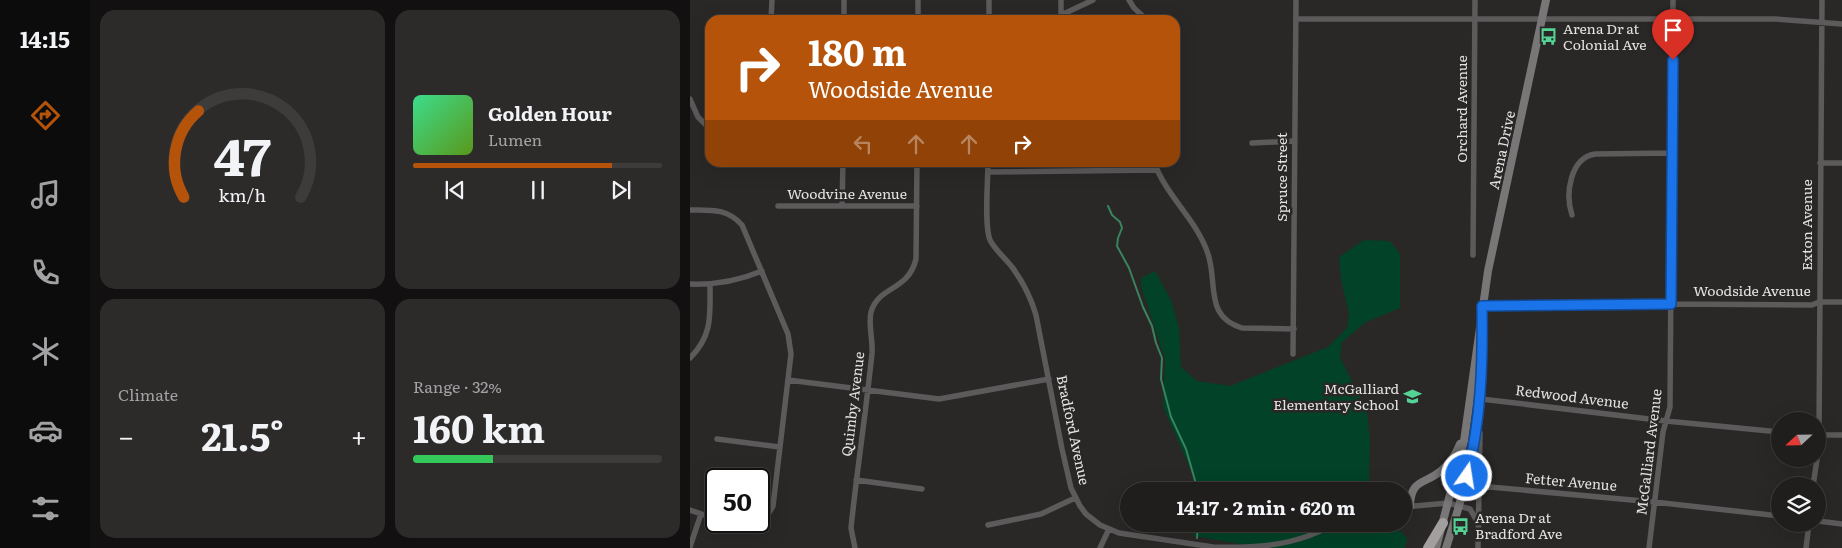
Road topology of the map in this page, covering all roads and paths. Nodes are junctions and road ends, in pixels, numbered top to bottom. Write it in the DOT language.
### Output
graph roads {
  1 [pos="772,0"];
  2 [pos="844,0"];
  3 [pos="918,0"];
  4 [pos="989,0"];
  5 [pos="1061,0"];
  6 [pos="1093,0"];
  7 [pos="1129,0"];
  8 [pos="1296,0"];
  9 [pos="1475,0"];
  10 [pos="1546,0"];
  11 [pos="1673,0"];
  12 [pos="1822,0"];
  13 [pos="771,15"];
  14 [pos="844,15"];
  15 [pos="918,15"];
  16 [pos="989,15"];
  17 [pos="1061,15"];
  18 [pos="1063,15"];
  19 [pos="1142,15"];
  20 [pos="1296,19"];
  21 [pos="1475,19"];
  22 [pos="1542,19"];
  23 [pos="1673,20"];
  24 [pos="1822,24"];
  25 [pos="1842,24"];
  26 [pos="691,103"];
  27 [pos="705,124"];
  28 [pos="1294,140"];
  29 [pos="1252,143"];
  30 [pos="1672,153"];
  31 [pos="1820,162"];
  32 [pos="1842,163"];
  33 [pos="842,167"];
  34 [pos="917,167"];
  35 [pos="988,167"];
  36 [pos="1156,167"];
  37 [pos="1157,170"];
  38 [pos="988,172"];
  39 [pos="778,206"];
  40 [pos="842,206"];
  41 [pos="917,206"];
  42 [pos="690,210"];
  43 [pos="1572,215"];
  44 [pos="1473,255"];
  45 [pos="762,270"];
  46 [pos="690,284"];
  47 [pos="710,284"];
  48 [pos="1819,302"];
  49 [pos="1842,302"];
  50 [pos="1671,304"];
  51 [pos="1482,306"];
  52 [pos="1294,329"];
  53 [pos="1294,354"];
  54 [pos="690,358"];
  55 [pos="1048,379"];
  56 [pos="788,380"];
  57 [pos="867,391"];
  58 [pos="1481,399"];
  59 [pos="1480,411"];
  60 [pos="1818,412"];
  61 [pos="1666,421"];
  62 [pos="1466,428"];
  63 [pos="1771,431"];
  64 [pos="1826,435"];
  65 [pos="1842,436"];
  66 [pos="717,439"];
  67 [pos="780,447"];
  68 [pos="856,480"];
  69 [pos="1479,486"];
  70 [pos="922,489"];
  71 [pos="1412,492"];
  72 [pos="1075,498"];
  73 [pos="1654,502"];
  74 [pos="1448,503"];
  75 [pos="1460,506"];
  76 [pos="1412,507"];
  77 [pos="690,510"];
  78 [pos="770,511"];
  79 [pos="701,514"];
  80 [pos="705,515"];
  81 [pos="1771,515"];
  82 [pos="1826,522"];
  83 [pos="1443,523"];
  84 [pos="1478,523"];
  85 [pos="1842,524"];
  86 [pos="988,525"];
  87 [pos="1109,530"];
  88 [pos="1318,532"];
  89 [pos="1808,532"];
  90 [pos="690,547"];
  91 [pos="855,548"];
  92 [pos="1100,548"];
  93 [pos="1428,548"];
  94 [pos="1436,548"];
  95 [pos="1446,548"];
  96 [pos="1478,548"];
  97 [pos="1649,548"];
  98 [pos="1806,548"];
  1 -- 13 [label="street"];
  2 -- 14 [label="street"];
  3 -- 15 [label="street"];
  4 -- 16 [label="street"];
  5 -- 17 [label="street"];
  6 -- 18 [label="street"];
  7 -- 19 [label="street"];
  8 -- 20 [label="street, Spruce Street"];
  9 -- 21 [label="street, Orchard Avenue"];
  10 -- 22 [label="main road, Arena Drive"];
  11 -- 23 [label="street, McGalliard Avenue"];
  12 -- 24 [label="street, Exton Avenue"];
  20 -- 21 [label="street"];
  20 -- 28 [label="street, Spruce Street"];
  21 -- 22 [label="street"];
  21 -- 44 [label="street, Orchard Avenue"];
  22 -- 23 [label="street"];
  22 -- 51 [label="main road, Arena Drive"];
  23 -- 24 [label="street"];
  23 -- 30 [label="street, McGalliard Avenue"];
  24 -- 25 [label="street"];
  24 -- 31 [label="street, Exton Avenue"];
  26 -- 27 [label="street"];
  28 -- 29 [label="street"];
  28 -- 52 [label="street, Spruce Street"];
  30 -- 43 [label="street"];
  30 -- 50 [label="street, McGalliard Avenue"];
  31 -- 32 [label="street"];
  31 -- 48 [label="street, Exton Avenue"];
  33 -- 40 [label="street"];
  34 -- 41 [label="street, Quimby Avenue"];
  35 -- 38 [label="street, Bradford Avenue"];
  36 -- 37 [label="street"];
  37 -- 38 [label="street"];
  37 -- 52 [label="street"];
  38 -- 55 [label="street, Bradford Avenue"];
  39 -- 40 [label="street, Woodvine Avenue"];
  40 -- 41 [label="street, Woodvine Avenue"];
  41 -- 57 [label="street, Quimby Avenue"];
  42 -- 45 [label="street"];
  45 -- 47 [label="street"];
  45 -- 56 [label="street"];
  46 -- 47 [label="street"];
  47 -- 54 [label="street"];
  48 -- 49 [label="street, Woodside Avenue"];
  48 -- 50 [label="street, Woodside Avenue"];
  48 -- 60 [label="street, Exton Avenue"];
  50 -- 51 [label="street, Woodside Avenue"];
  50 -- 61 [label="street, McGalliard Avenue"];
  51 -- 58 [label="main road, Arena Drive"];
  51 -- 62 [label="main road, Arena Drive"];
  52 -- 53 [label="street, Spruce Street"];
  55 -- 57 [label="street"];
  55 -- 72 [label="street, Bradford Avenue"];
  56 -- 57 [label="street"];
  56 -- 67 [label="street"];
  57 -- 68 [label="street, Quimby Avenue"];
  58 -- 59 [label="main road, Arena Drive"];
  58 -- 61 [label="street, Redwood Avenue"];
  59 -- 69 [label="street"];
  59 -- 75 [label="main road, Arena Drive"];
  61 -- 63 [label="street, Redwood Avenue"];
  61 -- 73 [label="street, McGalliard Avenue"];
  62 -- 71 [label="main road"];
  62 -- 74 [label="main road, Arena Drive"];
  64 -- 65 [label="street"];
  66 -- 67 [label="street"];
  67 -- 78 [label="street"];
  68 -- 70 [label="street"];
  68 -- 91 [label="street, Quimby Avenue"];
  69 -- 73 [label="street, Fetter Avenue"];
  69 -- 84 [label="street"];
  72 -- 86 [label="street"];
  72 -- 87 [label="street, Bradford Avenue"];
  73 -- 81 [label="street, Fetter Avenue"];
  73 -- 97 [label="street, McGalliard Avenue"];
  74 -- 75 [label="street"];
  74 -- 76 [label="street"];
  74 -- 83 [label="main road, Arena Drive"];
  75 -- 84 [label="street"];
  75 -- 95 [label="main road, Arena Drive"];
  77 -- 79 [label="street"];
  79 -- 80 [label="street"];
  79 -- 90 [label="street"];
  82 -- 85 [label="street"];
  83 -- 93 [label="highway"];
  83 -- 94 [label="main road, Arena Drive"];
  84 -- 96 [label="street"];
  87 -- 88 [label="street, Bradford Avenue"];
  87 -- 92 [label="street"];
  89 -- 98 [label="street"];
}
